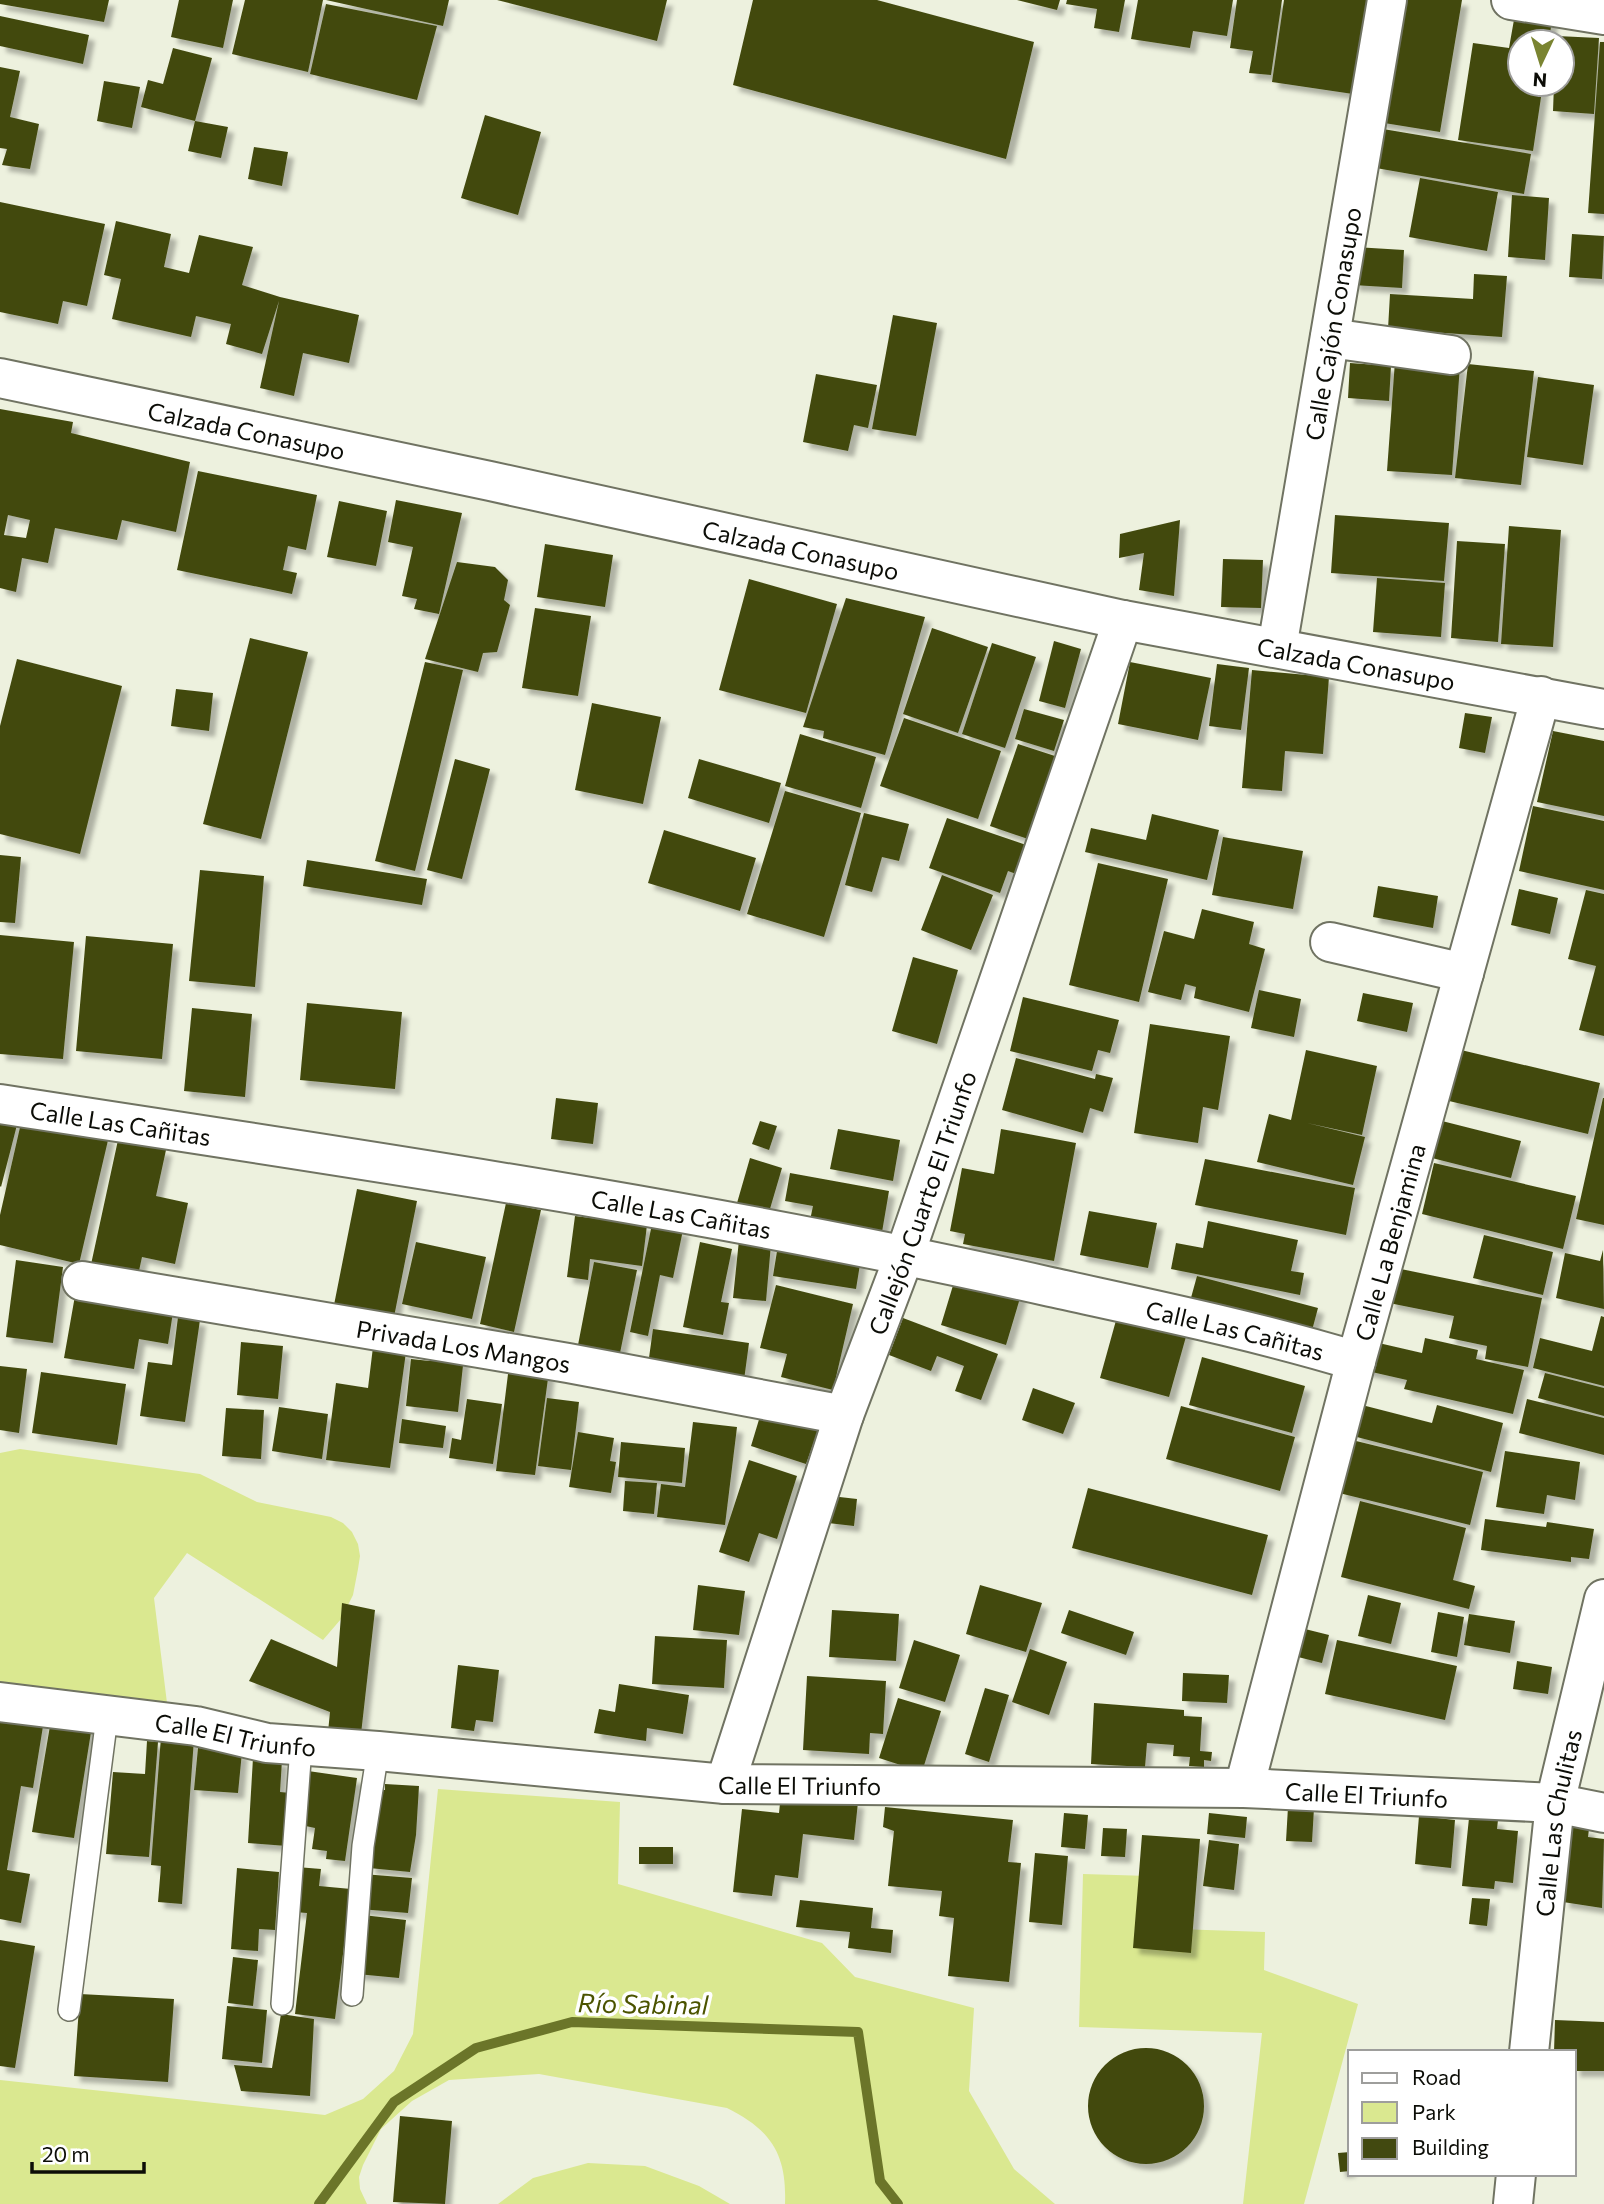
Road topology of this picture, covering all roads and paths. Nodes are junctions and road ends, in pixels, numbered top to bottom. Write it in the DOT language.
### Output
graph roads {
  1 [pos="1387,0"];
  2 [pos="1511,0"];
  3 [pos="1604,15"];
  4 [pos="1330,338"];
  5 [pos="1451,355"];
  6 [pos="0,378"];
  7 [pos="1123,620"];
  8 [pos="1277,648"];
  9 [pos="1541,696"];
  10 [pos="1604,709"];
  11 [pos="1330,943"];
  12 [pos="1464,973"];
  13 [pos="0,1104"];
  14 [pos="905,1254"];
  15 [pos="82,1281"];
  16 [pos="1356,1361"];
  17 [pos="844,1415"];
  18 [pos="1604,1599"];
  19 [pos="0,1702"];
  20 [pos="107,1717"];
  21 [pos="301,1746"];
  22 [pos="378,1751"];
  23 [pos="725,1784"];
  24 [pos="1244,1788"];
  25 [pos="1555,1803"];
  26 [pos="1604,1813"];
  27 [pos="352,1995"];
  28 [pos="282,2004"];
  29 [pos="69,2010"];
  30 [pos="1529,2050"];
  31 [pos="1516,2176"];
  32 [pos="1513,2204"];
  1 -- 4 [label="street, Calle Cajón Conasupo"];
  2 -- 3 [label="street"];
  4 -- 5 [label="street"];
  4 -- 8 [label="street, Calle Cajón Conasupo"];
  6 -- 7 [label="street, Calzada Conasupo"];
  7 -- 8 [label="street, Calzada Conasupo"];
  7 -- 14 [label="street, Callejón Cuarto El Triunfo"];
  8 -- 9 [label="street, Calzada Conasupo"];
  9 -- 10 [label="street, Calzada Conasupo"];
  9 -- 12 [label="street, Calle La Benjamina"];
  11 -- 12 [label="street"];
  12 -- 16 [label="street, Calle La Benjamina"];
  13 -- 14 [label="street, Calle Las Cañitas"];
  14 -- 16 [label="street, Calle Las Cañitas"];
  14 -- 17 [label="street, Callejón Cuarto El Triunfo"];
  15 -- 17 [label="street, Privada Los Mangos"];
  16 -- 24 [label="street, Calle La Benjamina"];
  17 -- 23 [label="street, Callejón Cuarto El Triunfo"];
  18 -- 25 [label="street, Calle Las Chulitas"];
  19 -- 20 [label="street, Calle El Triunfo"];
  20 -- 21 [label="street, Calle El Triunfo"];
  20 -- 29 [label="lane"];
  21 -- 22 [label="street, Calle El Triunfo"];
  21 -- 28 [label="lane"];
  22 -- 23 [label="street, Calle El Triunfo"];
  22 -- 27 [label="lane"];
  23 -- 24 [label="street, Calle El Triunfo"];
  24 -- 25 [label="street, Calle El Triunfo"];
  25 -- 26 [label="street, Calle El Triunfo"];
  25 -- 30 [label="street, Calle Las Chulitas"];
  31 -- 32 [label="street"];
}
